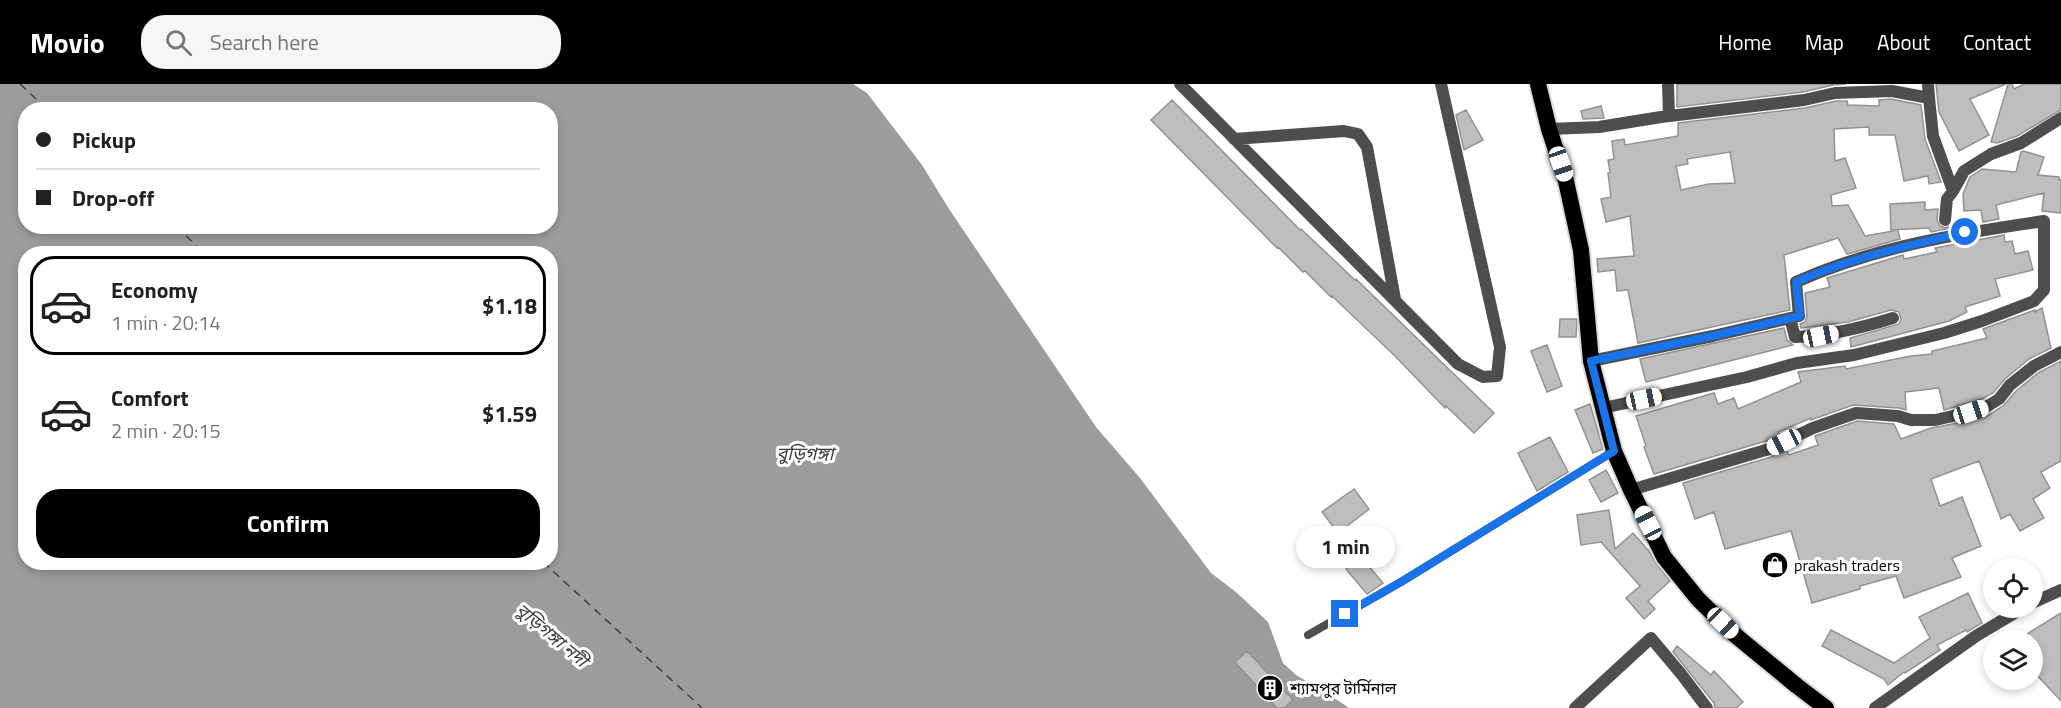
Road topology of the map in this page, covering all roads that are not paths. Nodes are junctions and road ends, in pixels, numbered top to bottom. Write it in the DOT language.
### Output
graph roads {
  1 [pos="1180,84"];
  2 [pos="1441,84"];
  3 [pos="1538,84"];
  4 [pos="1668,84"];
  5 [pos="1928,84"];
  6 [pos="1929,98"];
  7 [pos="1669,116"];
  8 [pos="2061,118"];
  9 [pos="1549,129"];
  10 [pos="1234,139"];
  11 [pos="1953,190"];
  12 [pos="1945,220"];
  13 [pos="1395,299"];
  14 [pos="1790,318"];
  15 [pos="1893,318"];
  16 [pos="2061,352"];
  17 [pos="1591,361"];
  18 [pos="1602,408"];
  19 [pos="1614,451"];
  20 [pos="1631,490"];
  21 [pos="2061,590"];
  22 [pos="2043,598"];
  23 [pos="2006,618"];
  24 [pos="1308,635"];
  25 [pos="1575,708"];
  26 [pos="1707,708"];
  27 [pos="1826,708"];
  28 [pos="1875,708"];
  1 -- 10 [label="street"];
  2 -- 13 [label="street"];
  3 -- 9 [label="highway"];
  4 -- 7 [label="street"];
  5 -- 6 [label="street"];
  6 -- 7 [label="street"];
  6 -- 11 [label="street"];
  7 -- 9 [label="street"];
  8 -- 11 [label="street"];
  9 -- 17 [label="highway"];
  10 -- 13 [label="street"];
  10 -- 13 [label="street"];
  11 -- 12 [label="street"];
  14 -- 15 [label="street"];
  14 -- 17 [label="street"];
  14 -- 18 [label="street"];
  16 -- 20 [label="street"];
  17 -- 18 [label="highway"];
  18 -- 19 [label="highway"];
  19 -- 20 [label="highway"];
  19 -- 24 [label="lane"];
  20 -- 27 [label="highway"];
  21 -- 22 [label="street"];
  23 -- 28 [label="street"];
  25 -- 26 [label="street"];
}
